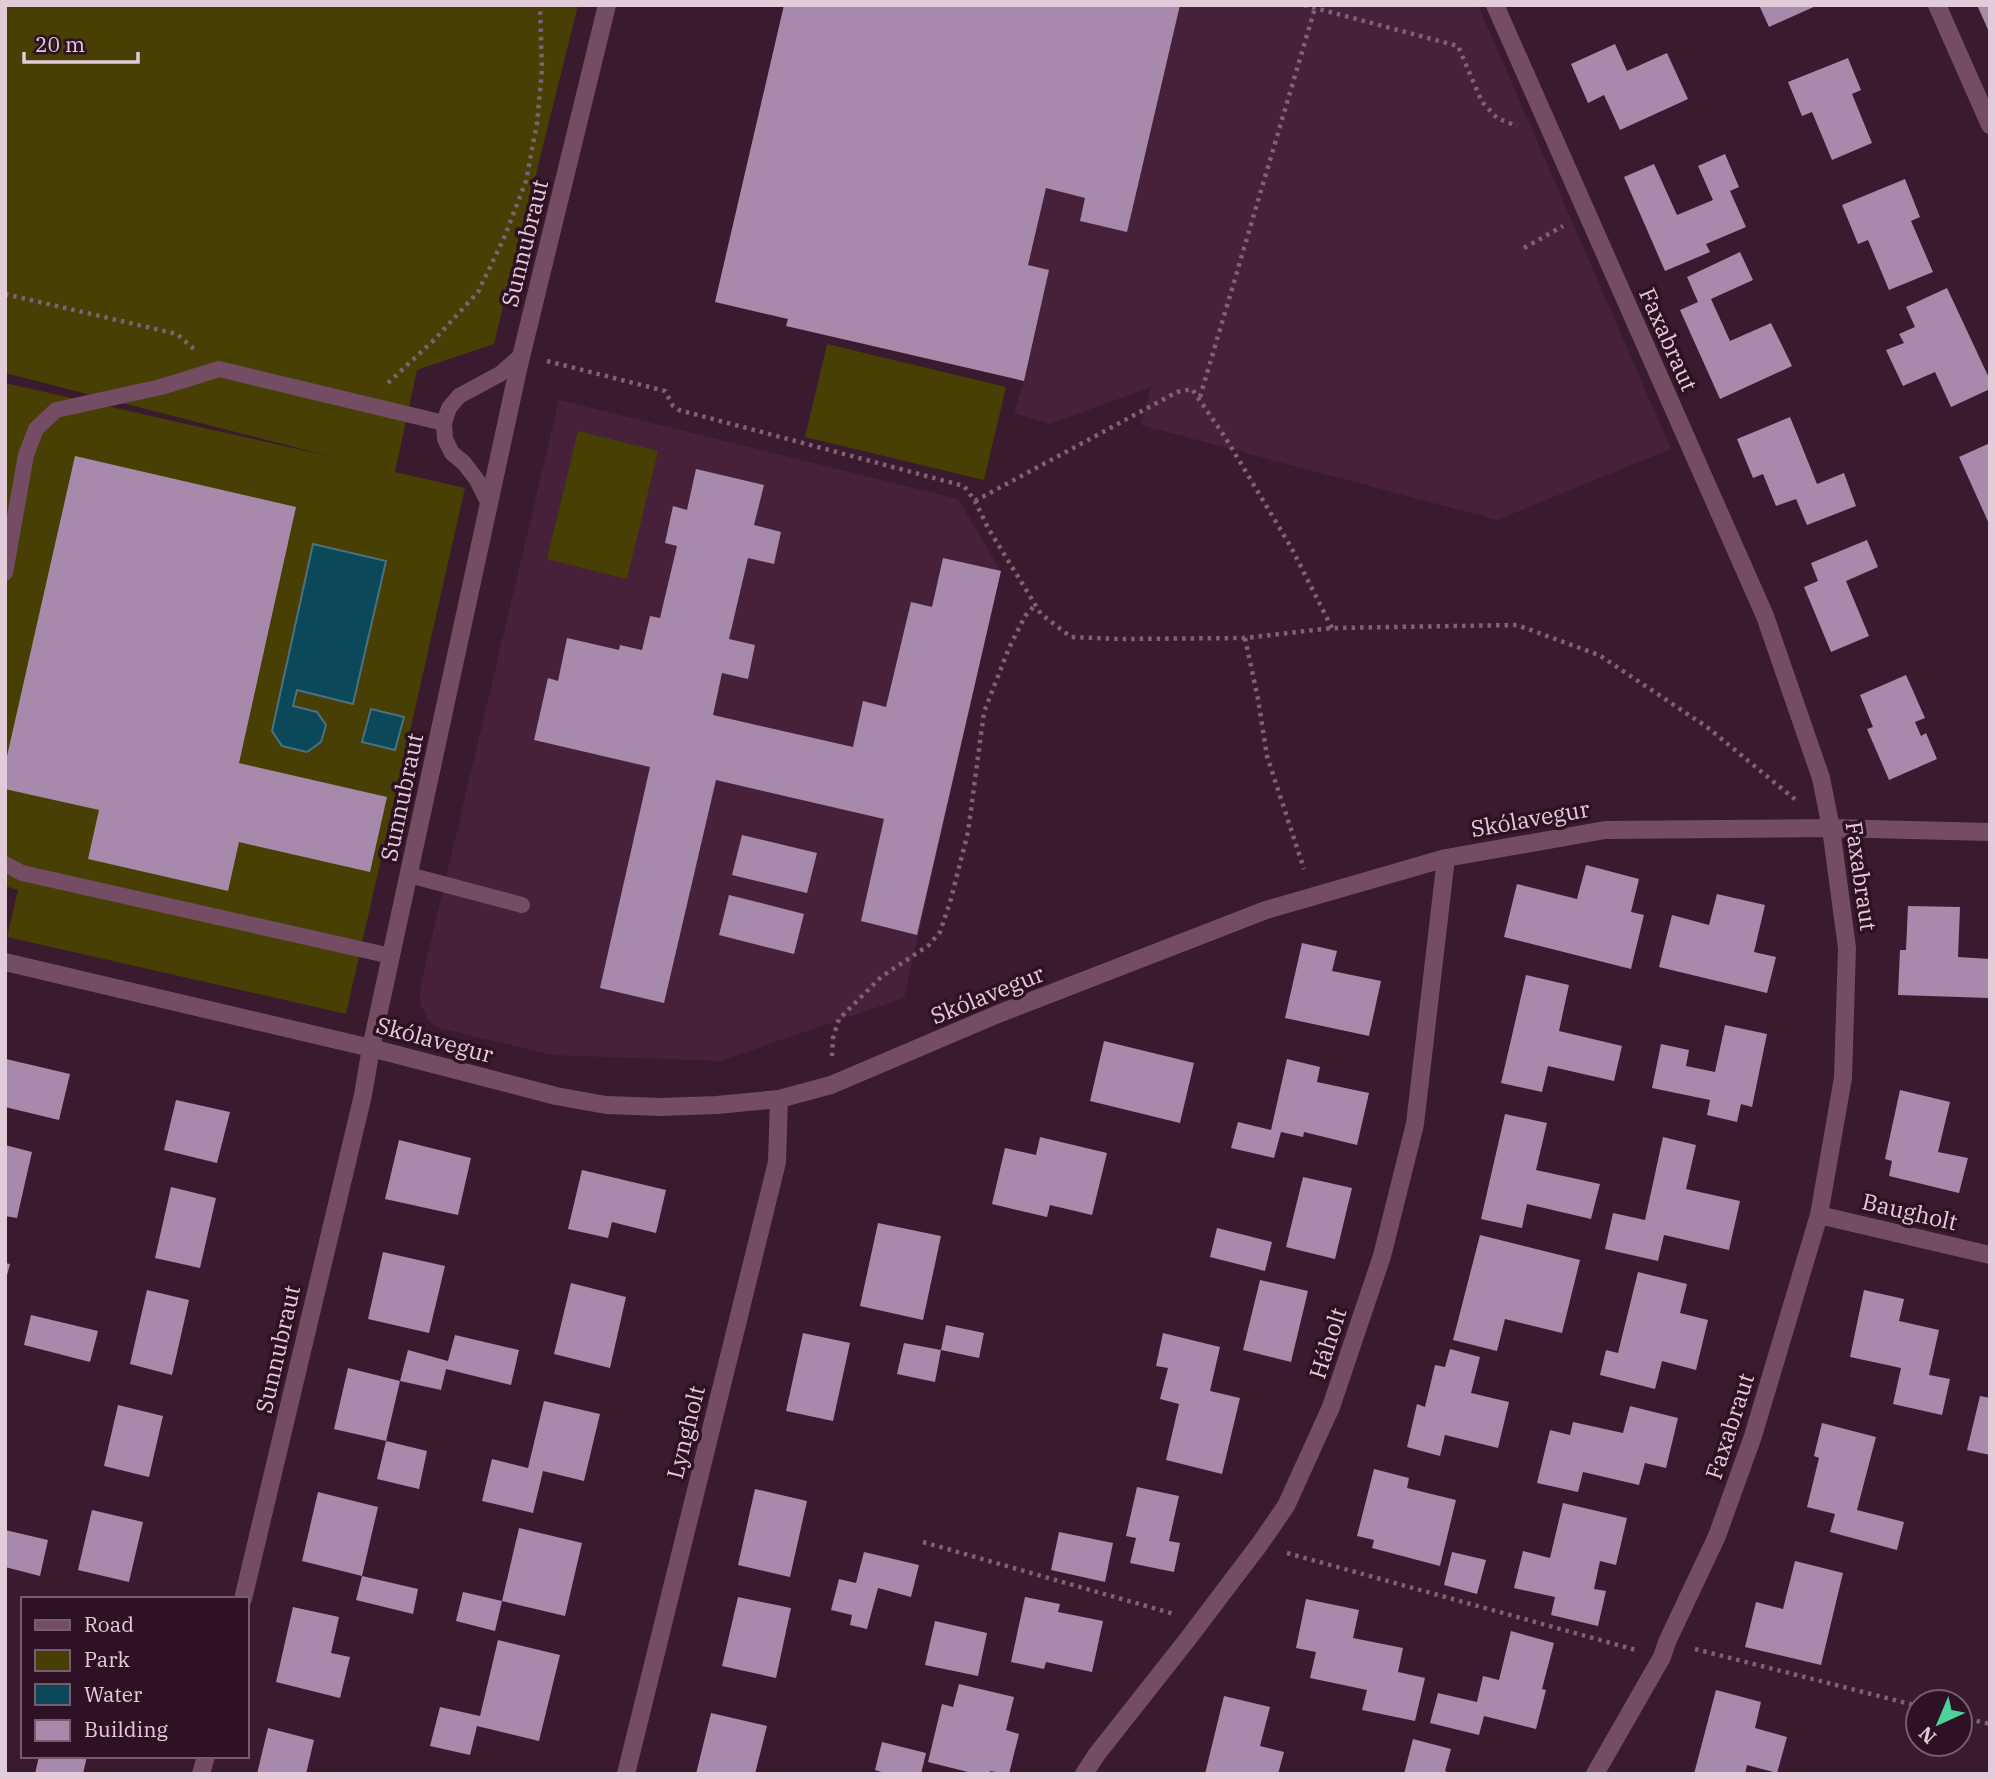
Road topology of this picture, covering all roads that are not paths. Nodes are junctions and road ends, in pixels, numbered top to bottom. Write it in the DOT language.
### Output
graph roads {
  1 [pos="607,5"];
  2 [pos="1495,5"];
  3 [pos="1937,5"];
  4 [pos="1990,125"];
  5 [pos="522,355"];
  6 [pos="444,423"];
  7 [pos="489,504"];
  8 [pos="5,573"];
  9 [pos="1831,828"];
  10 [pos="1990,832"];
  11 [pos="1446,858"];
  12 [pos="5,864"];
  13 [pos="409,875"];
  14 [pos="522,905"];
  15 [pos="391,957"];
  16 [pos="5,961"];
  17 [pos="371,1048"];
  18 [pos="779,1099"];
  19 [pos="1819,1215"];
  20 [pos="1990,1255"];
  21 [pos="243,1597"];
  22 [pos="626,1774"];
  23 [pos="1084,1774"];
  24 [pos="1595,1774"];
  1 -- 5 [label="street, Sunnubraut"];
  2 -- 9 [label="street, Faxabraut"];
  3 -- 4 [label="street"];
  5 -- 6 [label="lane"];
  5 -- 7 [label="street, Sunnubraut"];
  6 -- 7 [label="lane"];
  6 -- 8 [label="lane"];
  7 -- 13 [label="street, Sunnubraut"];
  9 -- 10 [label="street, Skólavegur"];
  9 -- 11 [label="street, Skólavegur"];
  9 -- 19 [label="street, Faxabraut"];
  11 -- 18 [label="street, Skólavegur"];
  11 -- 23 [label="street, Háholt"];
  12 -- 15 [label="lane"];
  13 -- 14 [label="lane"];
  13 -- 15 [label="street, Sunnubraut"];
  15 -- 17 [label="street, Sunnubraut"];
  16 -- 17 [label="street, Skólavegur"];
  17 -- 18 [label="street, Skólavegur"];
  17 -- 21 [label="street, Sunnubraut"];
  18 -- 22 [label="street, Lyngholt"];
  19 -- 20 [label="street, Baugholt"];
  19 -- 24 [label="street, Faxabraut"];
}
